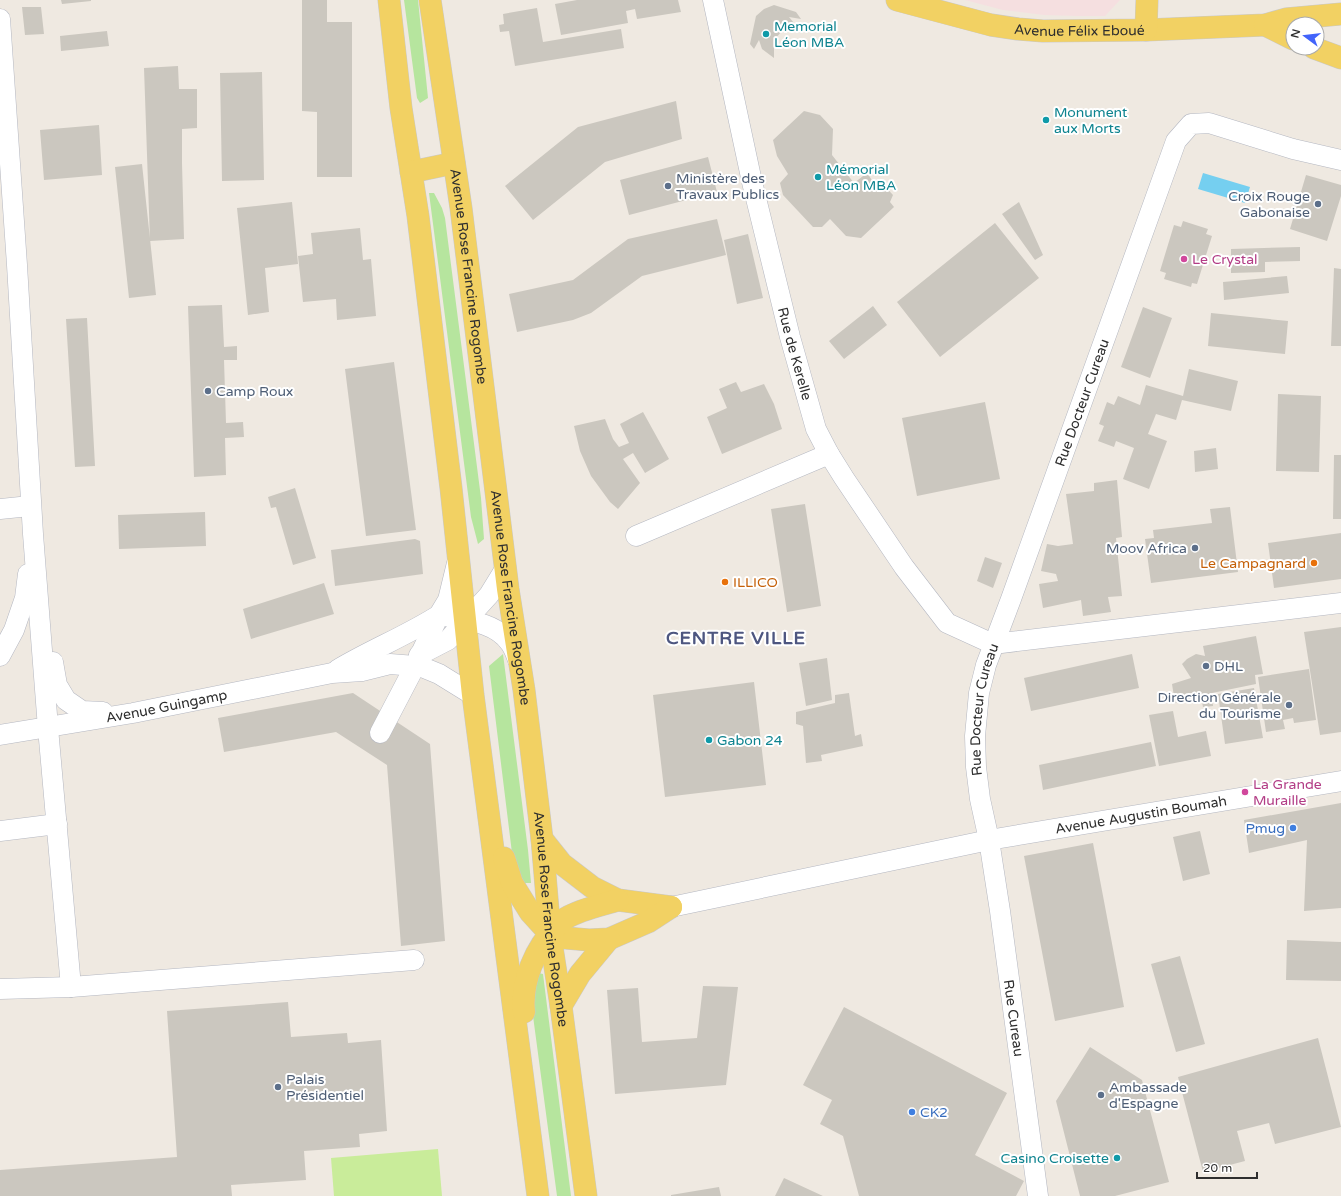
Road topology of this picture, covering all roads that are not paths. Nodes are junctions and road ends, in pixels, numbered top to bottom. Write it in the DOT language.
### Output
graph roads {
  1 [pos="389,0"];
  2 [pos="430,0"];
  3 [pos="713,0"];
  4 [pos="897,0"];
  5 [pos="1147,0"];
  6 [pos="1341,14"];
  7 [pos="0,19"];
  8 [pos="1265,26"];
  9 [pos="1146,30"];
  10 [pos="1285,36"];
  11 [pos="1325,52"];
  12 [pos="1341,58"];
  13 [pos="1341,160"];
  14 [pos="454,163"];
  15 [pos="411,172"];
  16 [pos="829,454"];
  17 [pos="30,506"];
  18 [pos="0,509"];
  19 [pos="33,534"];
  20 [pos="636,536"];
  21 [pos="459,556"];
  22 [pos="505,569"];
  23 [pos="1341,603"];
  24 [pos="439,615"];
  25 [pos="466,620"];
  26 [pos="993,644"];
  27 [pos="0,656"];
  28 [pos="418,660"];
  29 [pos="520,664"];
  30 [pos="332,673"];
  31 [pos="474,695"];
  32 [pos="133,713"];
  33 [pos="48,728"];
  34 [pos="380,733"];
  35 [pos="0,735"];
  36 [pos="479,741"];
  37 [pos="1341,781"];
  38 [pos="57,824"];
  39 [pos="0,832"];
  40 [pos="542,839"];
  41 [pos="989,840"];
  42 [pos="618,900"];
  43 [pos="671,907"];
  44 [pos="550,934"];
  45 [pos="609,939"];
  46 [pos="414,960"];
  47 [pos="71,987"];
  48 [pos="0,989"];
  49 [pos="561,1006"];
  50 [pos="538,1196"];
  51 [pos="545,1196"];
  52 [pos="586,1196"];
  53 [pos="1038,1196"];
  1 -- 15 [label="main road"];
  2 -- 14 [label="main road, Avenue Rose Francine Rogombe"];
  3 -- 16 [label="street, Rue de Kerelle"];
  4 -- 9 [label="main road, Avenue Félix Eboué"];
  5 -- 9 [label="main road"];
  6 -- 8 [label="main road"];
  7 -- 17 [label="street"];
  8 -- 9 [label="main road, Avenue Félix Eboué"];
  8 -- 10 [label="main road"];
  11 -- 12 [label="main road"];
  13 -- 26 [label="street, Rue Docteur Cureau"];
  14 -- 15 [label="main road"];
  14 -- 22 [label="main road, Avenue Rose Francine Rogombe"];
  15 -- 21 [label="main road"];
  16 -- 20 [label="street"];
  16 -- 26 [label="street, Rue de Kerelle"];
  17 -- 18 [label="street"];
  17 -- 19 [label="street"];
  19 -- 27 [label="street"];
  19 -- 32 [label="street"];
  19 -- 33 [label="street"];
  21 -- 24 [label="street"];
  21 -- 25 [label="main road"];
  22 -- 25 [label="street"];
  22 -- 29 [label="main road, Avenue Rose Francine Rogombe"];
  23 -- 26 [label="street"];
  24 -- 25 [label="street"];
  24 -- 28 [label="street"];
  24 -- 30 [label="street"];
  25 -- 28 [label="street"];
  25 -- 29 [label="street"];
  25 -- 31 [label="main road"];
  26 -- 41 [label="street, Rue Docteur Cureau"];
  28 -- 30 [label="street"];
  28 -- 31 [label="street"];
  28 -- 34 [label="street"];
  29 -- 40 [label="main road, Avenue Rose Francine Rogombe"];
  30 -- 32 [label="street, Avenue Guingamp"];
  31 -- 36 [label="main road"];
  32 -- 33 [label="street, Avenue Guingamp"];
  33 -- 35 [label="street, Avenue Guingamp"];
  33 -- 38 [label="street"];
  36 -- 44 [label="main road"];
  36 -- 50 [label="main road"];
  37 -- 41 [label="street, Avenue Augustin Boumah"];
  38 -- 39 [label="street"];
  38 -- 47 [label="street"];
  40 -- 42 [label="main road"];
  40 -- 44 [label="main road, Avenue Rose Francine Rogombe"];
  41 -- 43 [label="street, Avenue Augustin Boumah"];
  41 -- 53 [label="street, Rue Cureau"];
  42 -- 43 [label="main road"];
  42 -- 44 [label="main road"];
  43 -- 45 [label="main road"];
  44 -- 45 [label="main road"];
  44 -- 49 [label="main road, Avenue Rose Francine Rogombe"];
  44 -- 51 [label="main road"];
  45 -- 49 [label="main road"];
  46 -- 47 [label="street"];
  47 -- 48 [label="street"];
  49 -- 52 [label="main road, Avenue Rose Francine Rogombe"];
}
